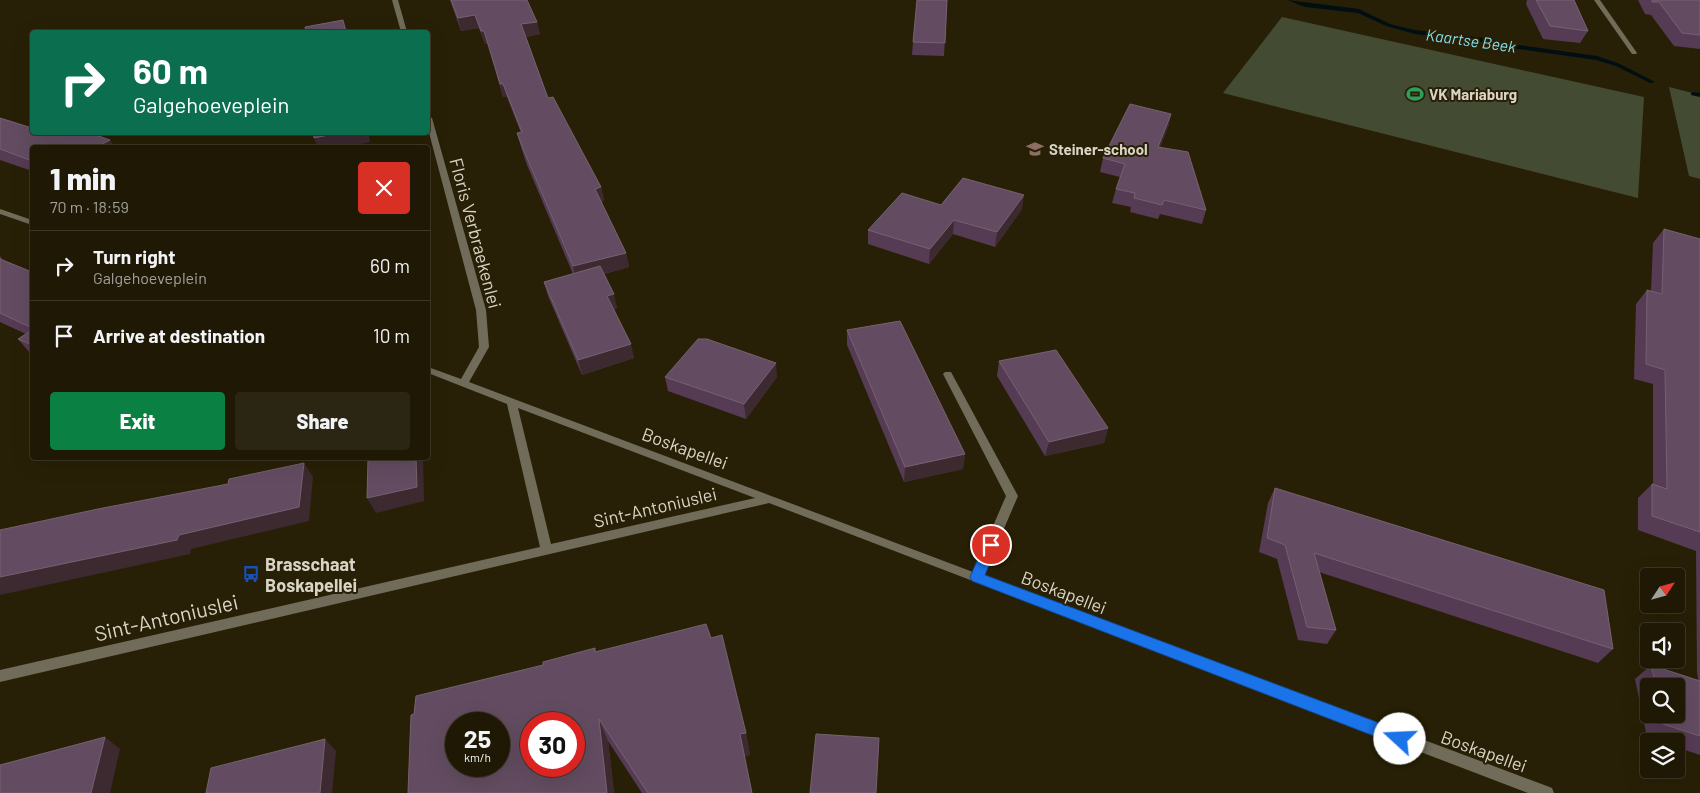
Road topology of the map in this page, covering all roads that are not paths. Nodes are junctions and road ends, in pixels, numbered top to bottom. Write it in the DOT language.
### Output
graph roads {
  1 [pos="395,0"];
  2 [pos="1597,0"];
  3 [pos="403,30"];
  4 [pos="1634,54"];
  5 [pos="430,125"];
  6 [pos="0,211"];
  7 [pos="30,222"];
  8 [pos="430,371"];
  9 [pos="948,374"];
  10 [pos="463,384"];
  11 [pos="512,402"];
  12 [pos="770,498"];
  13 [pos="547,550"];
  14 [pos="977,577"];
  15 [pos="0,676"];
  16 [pos="1547,793"];
  1 -- 3 [label="street"];
  2 -- 4 [label="street"];
  5 -- 10 [label="street, Floris Verbraekenlei"];
  6 -- 7 [label="street"];
  8 -- 10 [label="street, Boskapellei"];
  9 -- 14 [label="street"];
  10 -- 11 [label="street, Boskapellei"];
  11 -- 12 [label="street, Boskapellei"];
  11 -- 13 [label="street"];
  12 -- 13 [label="street, Sint-Antoniuslei"];
  12 -- 14 [label="street, Boskapellei"];
  13 -- 15 [label="street, Sint-Antoniuslei"];
  14 -- 16 [label="street, Boskapellei"];
}
